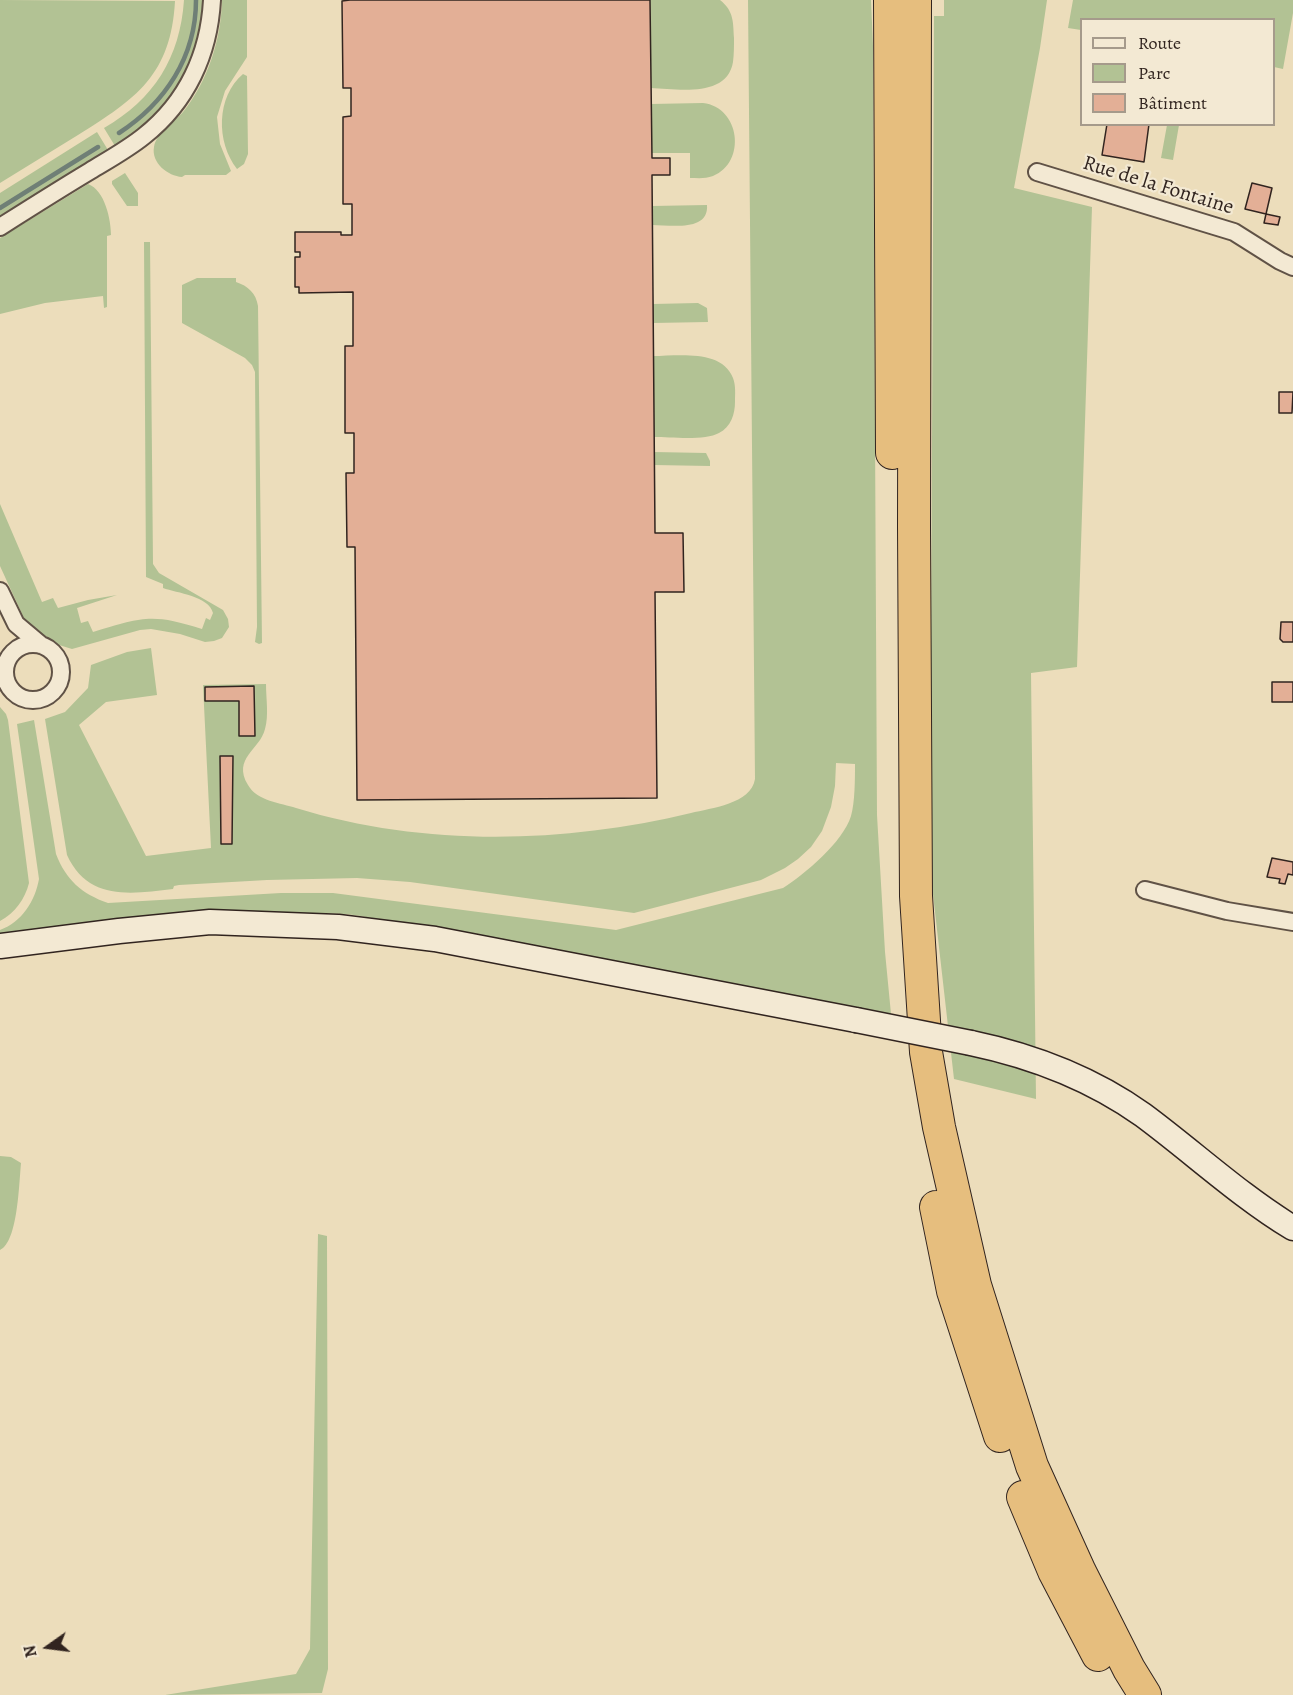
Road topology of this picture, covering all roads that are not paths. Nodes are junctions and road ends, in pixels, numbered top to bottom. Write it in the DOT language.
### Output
graph roads {
  1 [pos="212,0"];
  2 [pos="891,0"];
  3 [pos="915,0"];
  4 [pos="1037,172"];
  5 [pos="0,227"];
  6 [pos="1293,267"];
  7 [pos="0,591"];
  8 [pos="9,613"];
  9 [pos="41,645"];
  10 [pos="8,659"];
  11 [pos="1145,890"];
  12 [pos="1293,922"];
  13 [pos="0,946"];
  14 [pos="1293,1228"];
  15 [pos="975,1286"];
  16 [pos="1120,1695"];
  17 [pos="1145,1695"];
  18 [pos="1158,1695"];
  1 -- 5 [label="street"];
  2 -- 16 [label="highway"];
  3 -- 15 [label="highway"];
  4 -- 6 [label="street, Rue de la Fontaine"];
  7 -- 8 [label="street"];
  8 -- 9 [label="street"];
  8 -- 10 [label="street"];
  9 -- 10 [label="street"];
  9 -- 10 [label="street"];
  11 -- 12 [label="street"];
  13 -- 14 [label="main road, bridge"];
  15 -- 17 [label="highway"];
  15 -- 18 [label="highway"];
}
